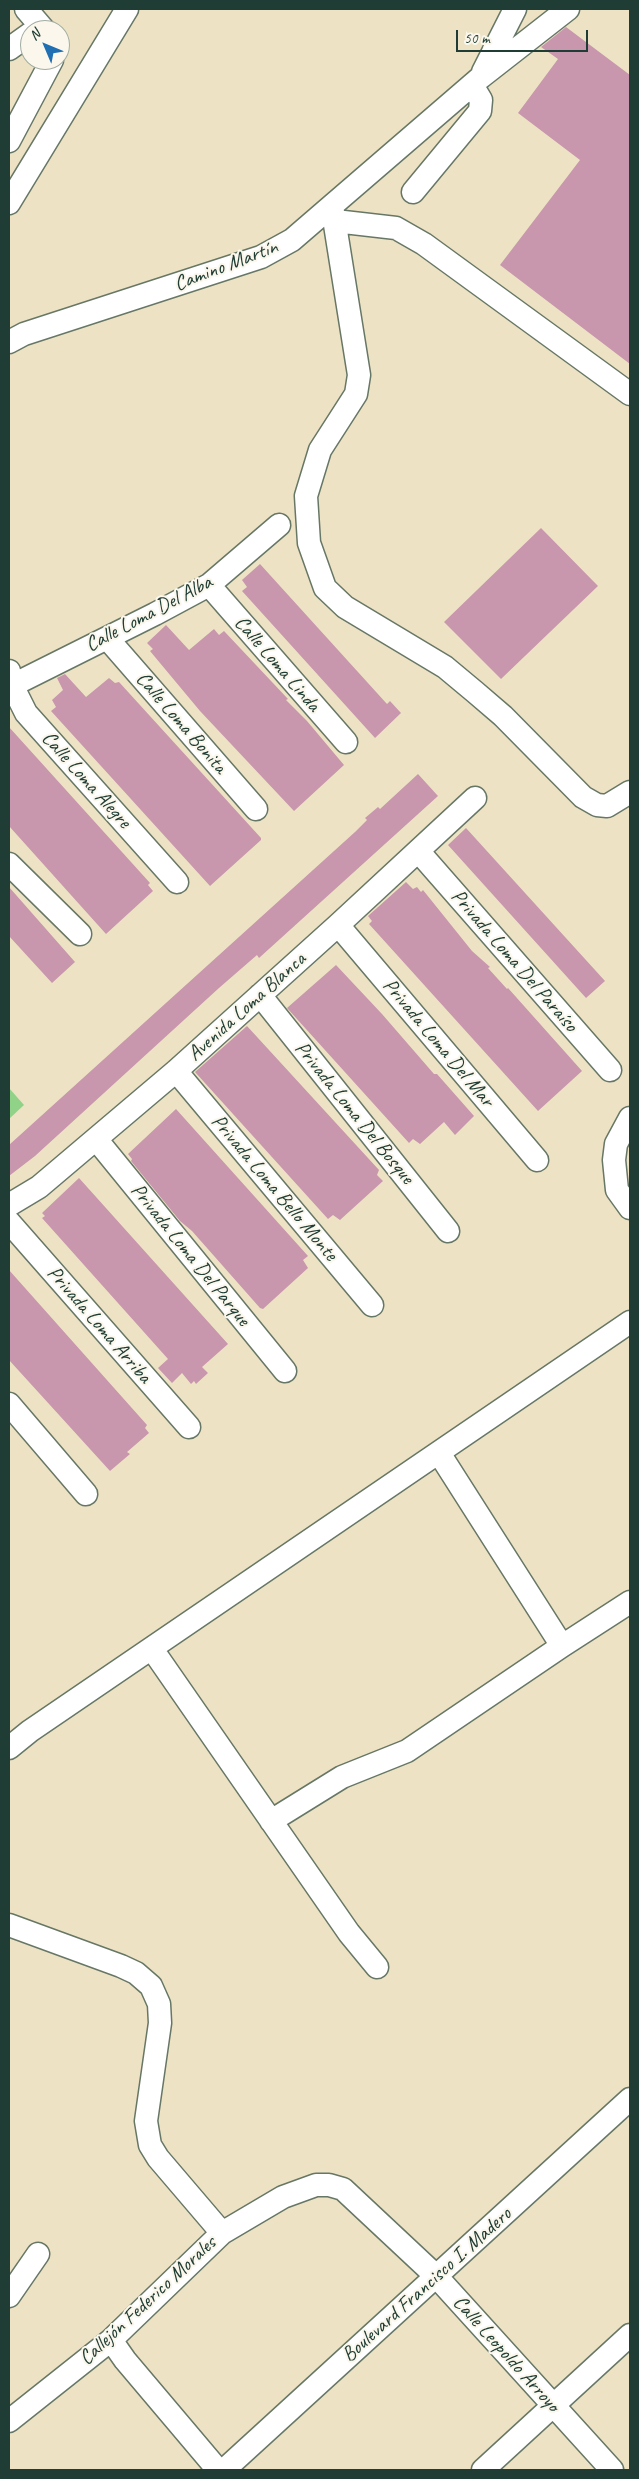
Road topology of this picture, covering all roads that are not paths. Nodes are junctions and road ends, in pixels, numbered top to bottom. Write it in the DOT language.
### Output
graph roads {
  1 [pos="26,9"];
  2 [pos="127,9"];
  3 [pos="515,9"];
  4 [pos="568,9"];
  5 [pos="32,20"];
  6 [pos="20,42"];
  7 [pos="9,49"];
  8 [pos="47,70"];
  9 [pos="476,81"];
  10 [pos="9,141"];
  11 [pos="413,192"];
  12 [pos="9,203"];
  13 [pos="334,214"];
  14 [pos="9,342"];
  15 [pos="630,394"];
  16 [pos="279,525"];
  17 [pos="209,585"];
  18 [pos="107,638"];
  19 [pos="10,681"];
  20 [pos="346,742"];
  21 [pos="630,792"];
  22 [pos="475,798"];
  23 [pos="256,809"];
  24 [pos="419,852"];
  25 [pos="9,864"];
  26 [pos="178,882"];
  27 [pos="338,926"];
  28 [pos="80,934"];
  29 [pos="260,996"];
  30 [pos="176,1070"];
  31 [pos="610,1070"];
  32 [pos="630,1118"];
  33 [pos="96,1139"];
  34 [pos="537,1160"];
  35 [pos="623,1179"];
  36 [pos="9,1205"];
  37 [pos="630,1208"];
  38 [pos="9,1222"];
  39 [pos="448,1230"];
  40 [pos="372,1305"];
  41 [pos="630,1322"];
  42 [pos="285,1371"];
  43 [pos="9,1404"];
  44 [pos="189,1427"];
  45 [pos="439,1453"];
  46 [pos="86,1494"];
  47 [pos="630,1602"];
  48 [pos="562,1646"];
  49 [pos="152,1650"];
  50 [pos="9,1748"];
  51 [pos="271,1821"];
  52 [pos="9,1925"];
  53 [pos="377,1967"];
  54 [pos="630,2099"];
  55 [pos="222,2233"];
  56 [pos="38,2254"];
  57 [pos="436,2276"];
  58 [pos="9,2296"];
  59 [pos="630,2335"];
  60 [pos="111,2340"];
  61 [pos="552,2406"];
  62 [pos="9,2421"];
  63 [pos="218,2470"];
  64 [pos="224,2470"];
  65 [pos="484,2470"];
  66 [pos="612,2470"];
  1 -- 5 [label="street"];
  2 -- 12 [label="street"];
  3 -- 9 [label="street"];
  4 -- 9 [label="street, Camino Martín"];
  6 -- 7 [label="street"];
  8 -- 10 [label="street"];
  9 -- 11 [label="street"];
  9 -- 13 [label="street, Camino Martín"];
  13 -- 14 [label="street, Camino Martín"];
  13 -- 15 [label="street"];
  13 -- 21 [label="street"];
  16 -- 17 [label="street, Calle Loma Del Alba"];
  17 -- 18 [label="street, Calle Loma Del Alba"];
  17 -- 20 [label="street, Calle Loma Linda"];
  18 -- 19 [label="street, Calle Loma Del Alba"];
  18 -- 23 [label="street, Calle Loma Bonita"];
  19 -- 26 [label="street, Calle Loma Alegre"];
  22 -- 24 [label="street, Avenida Loma Blanca"];
  24 -- 27 [label="street, Avenida Loma Blanca"];
  24 -- 31 [label="street, Privada Loma Del Paraíso"];
  25 -- 28 [label="street"];
  27 -- 29 [label="street, Avenida Loma Blanca"];
  27 -- 34 [label="street, Privada Loma Del Mar"];
  29 -- 30 [label="street, Avenida Loma Blanca"];
  29 -- 39 [label="street, Privada Loma Del Bosque"];
  30 -- 33 [label="street, Avenida Loma Blanca"];
  30 -- 40 [label="street, Privada Loma Bello Monte"];
  32 -- 35 [label="street"];
  33 -- 36 [label="street, Avenida Loma Blanca"];
  33 -- 42 [label="street, Privada Loma Del Parque"];
  35 -- 37 [label="street"];
  38 -- 44 [label="street, Privada Loma Arriba"];
  41 -- 45 [label="street"];
  43 -- 46 [label="street"];
  45 -- 48 [label="street"];
  45 -- 49 [label="street"];
  47 -- 48 [label="street"];
  48 -- 51 [label="street"];
  49 -- 50 [label="street"];
  49 -- 51 [label="street"];
  51 -- 53 [label="street"];
  52 -- 55 [label="street, Callejón Federico Morales"];
  54 -- 57 [label="street, Boulevard Francisco I. Madero"];
  55 -- 57 [label="street, Calle Leopoldo Arroyo"];
  55 -- 60 [label="street, Callejón Federico Morales"];
  56 -- 58 [label="street"];
  57 -- 61 [label="street, Calle Leopoldo Arroyo"];
  57 -- 64 [label="street, Boulevard Francisco I. Madero"];
  59 -- 61 [label="street"];
  60 -- 62 [label="street, Callejón Federico Morales"];
  60 -- 63 [label="street"];
  61 -- 65 [label="street"];
  61 -- 66 [label="street, Calle Leopoldo Arroyo"];
}
